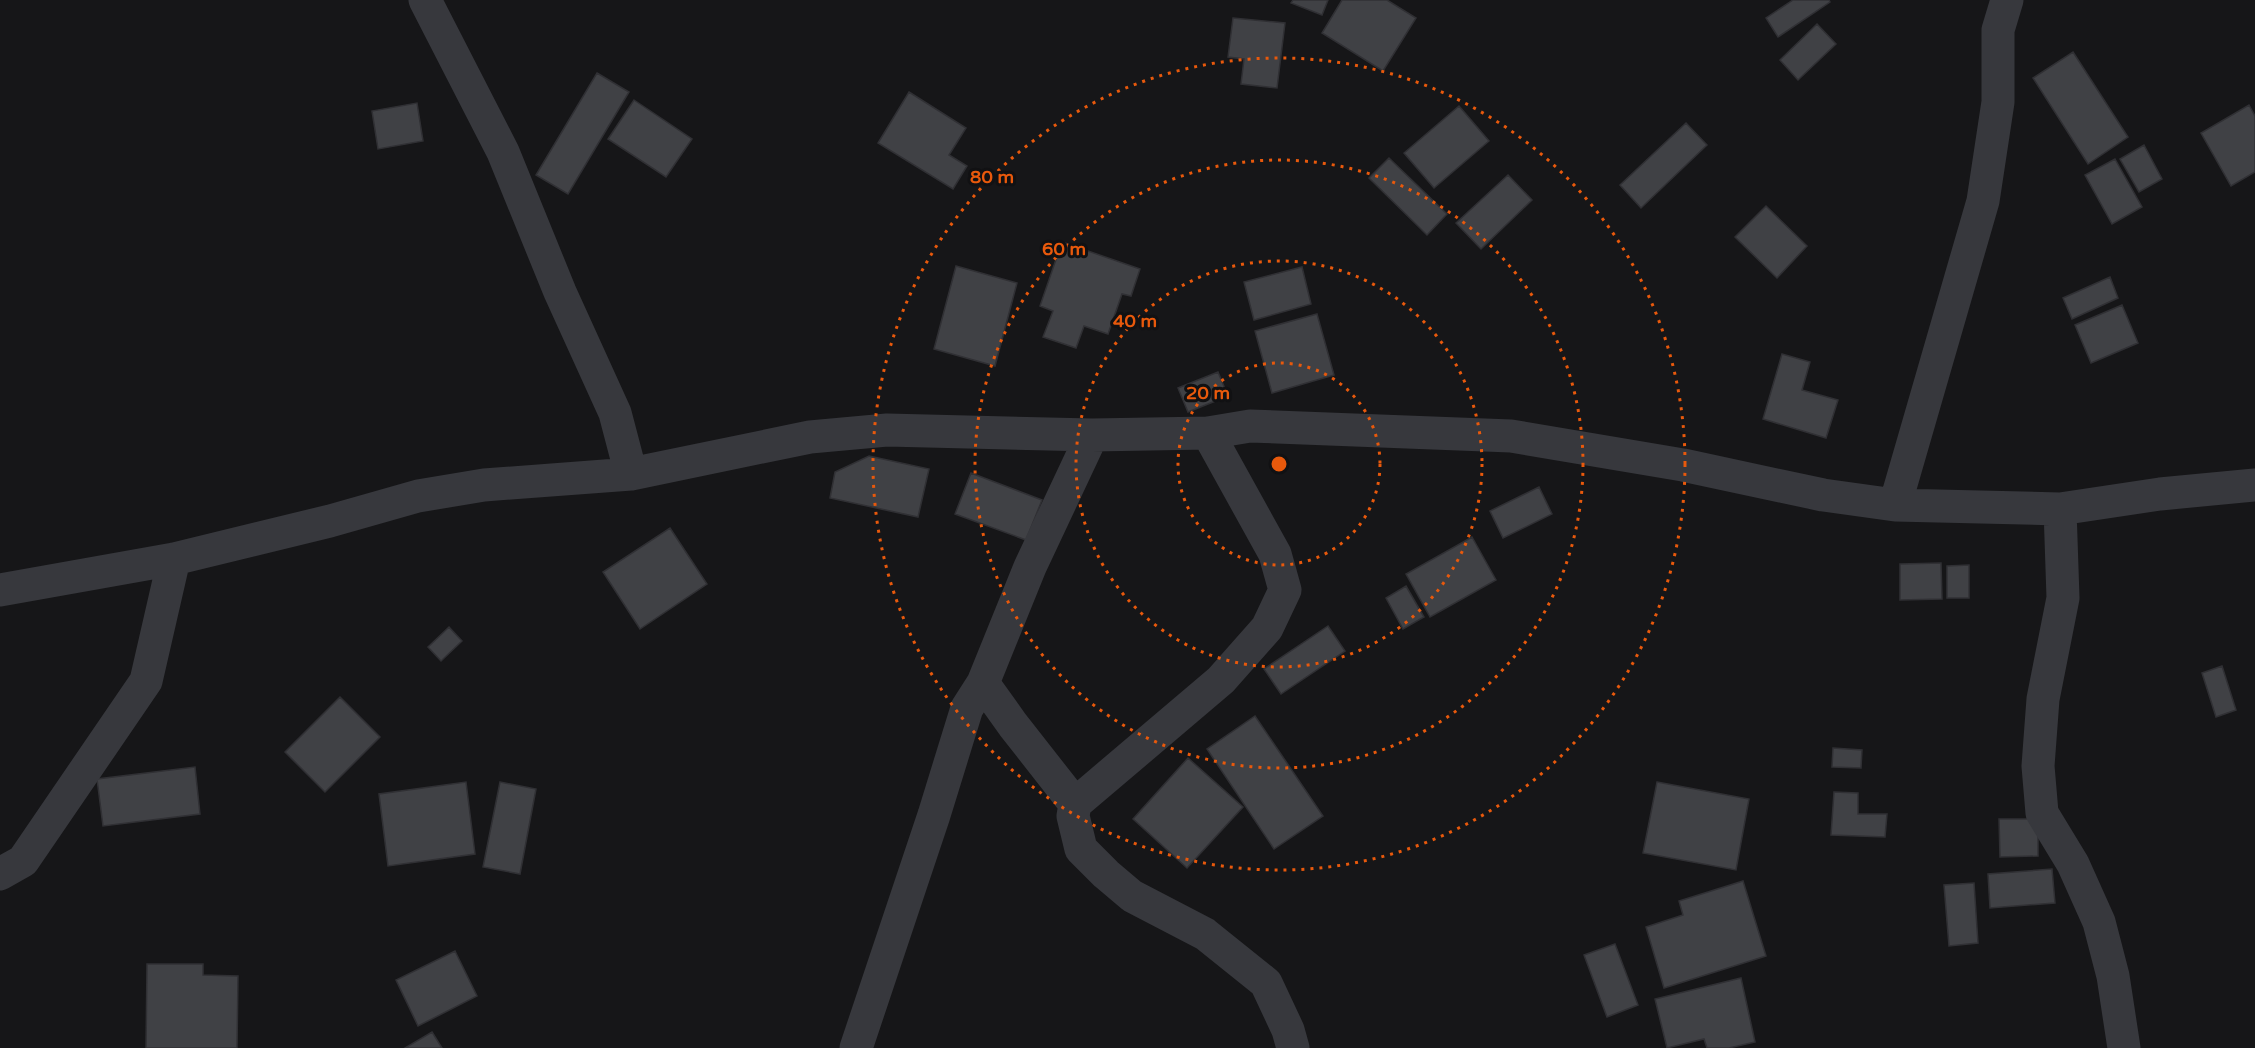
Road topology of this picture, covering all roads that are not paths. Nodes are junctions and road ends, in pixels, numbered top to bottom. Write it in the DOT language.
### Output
graph roads {
  1 [pos="425,0"];
  2 [pos="2007,0"];
  3 [pos="1208,433"];
  4 [pos="1092,435"];
  5 [pos="631,474"];
  6 [pos="2255,485"];
  7 [pos="1895,505"];
  8 [pos="2060,509"];
  9 [pos="174,560"];
  10 [pos="0,590"];
  11 [pos="983,683"];
  12 [pos="1075,804"];
  13 [pos="0,874"];
  14 [pos="856,1048"];
  15 [pos="1293,1048"];
  16 [pos="2124,1048"];
  1 -- 5 [label="street"];
  2 -- 7 [label="street"];
  3 -- 4 [label="street"];
  3 -- 7 [label="street"];
  3 -- 12 [label="street"];
  4 -- 5 [label="street"];
  4 -- 11 [label="street"];
  5 -- 9 [label="street"];
  6 -- 8 [label="street"];
  7 -- 8 [label="street"];
  8 -- 16 [label="street"];
  9 -- 10 [label="street"];
  9 -- 13 [label="street"];
  11 -- 12 [label="street"];
  11 -- 14 [label="street"];
  12 -- 15 [label="street"];
}
